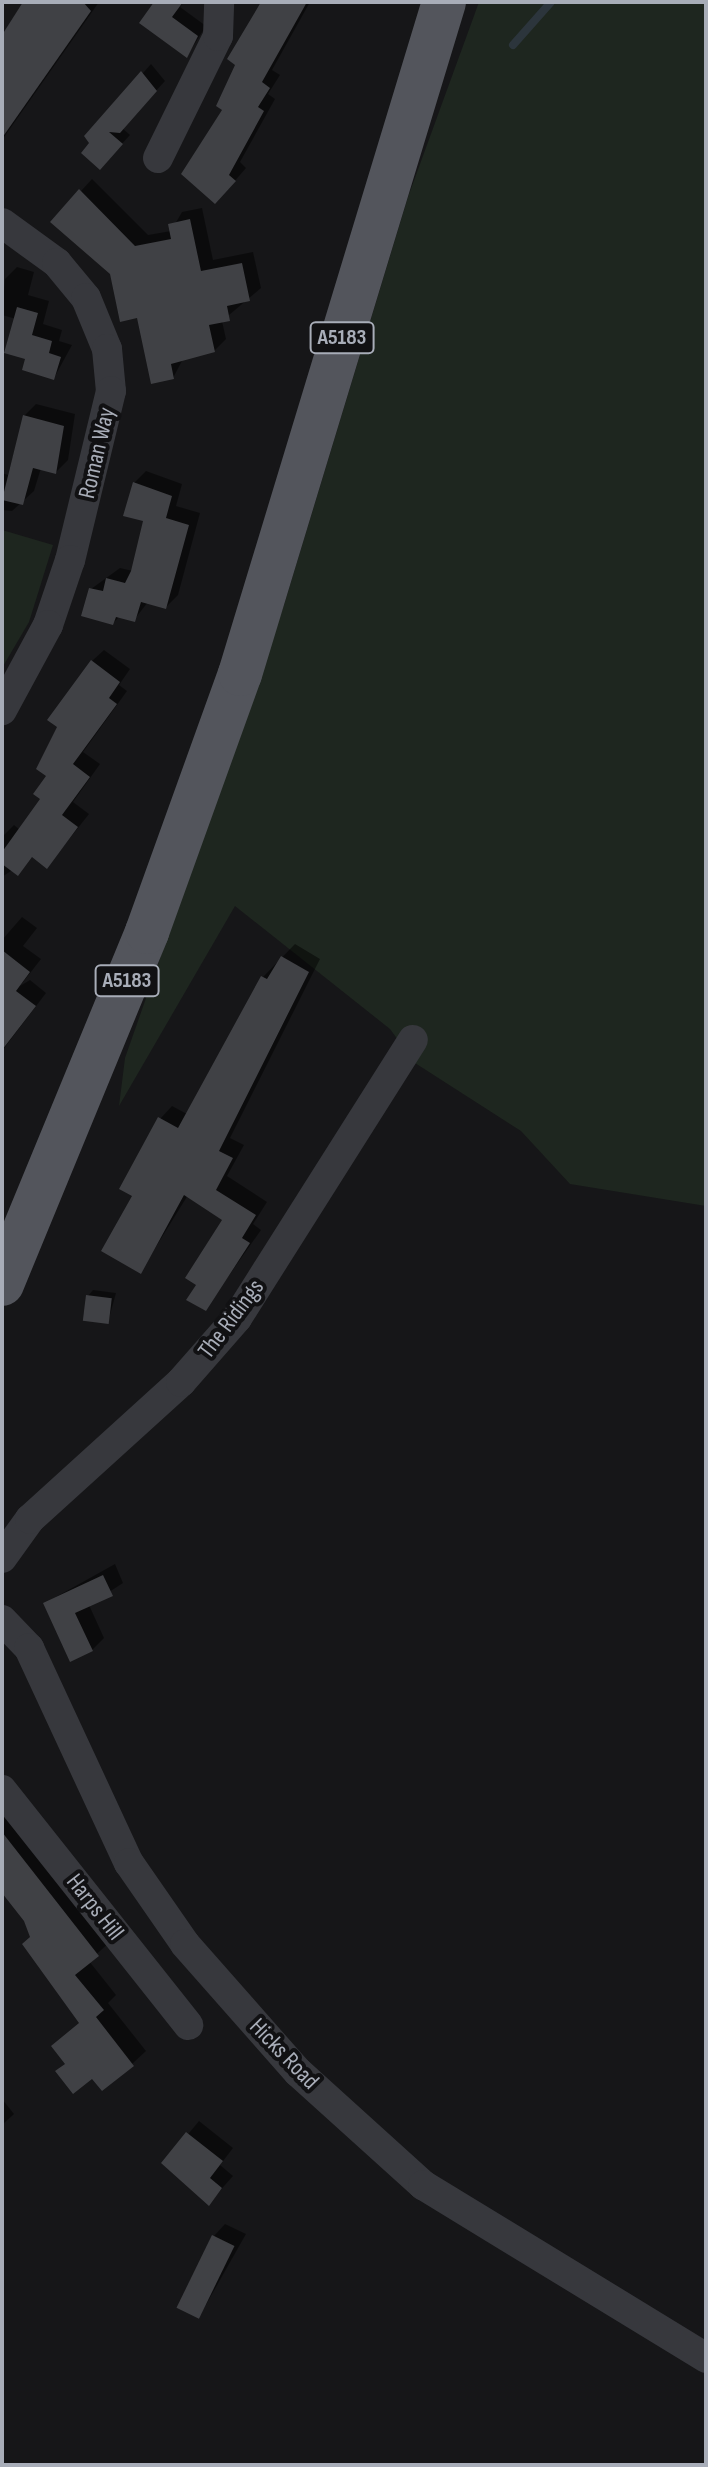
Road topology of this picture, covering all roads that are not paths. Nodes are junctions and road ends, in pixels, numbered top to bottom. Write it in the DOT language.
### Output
graph roads {
  1 [pos="219,2"];
  2 [pos="444,2"];
  3 [pos="158,158"];
  4 [pos="2,223"];
  5 [pos="2,710"];
  6 [pos="413,1040"];
  7 [pos="2,1284"];
  8 [pos="2,1558"];
  9 [pos="2,1620"];
  10 [pos="2,1790"];
  11 [pos="188,2025"];
  12 [pos="706,2358"];
  1 -- 3 [label="street"];
  2 -- 7 [label="main road, A5183"];
  4 -- 5 [label="street, Roman Way"];
  6 -- 8 [label="street, The Ridings"];
  9 -- 12 [label="street, Hicks Road"];
  10 -- 11 [label="street, Harps Hill"];
}
